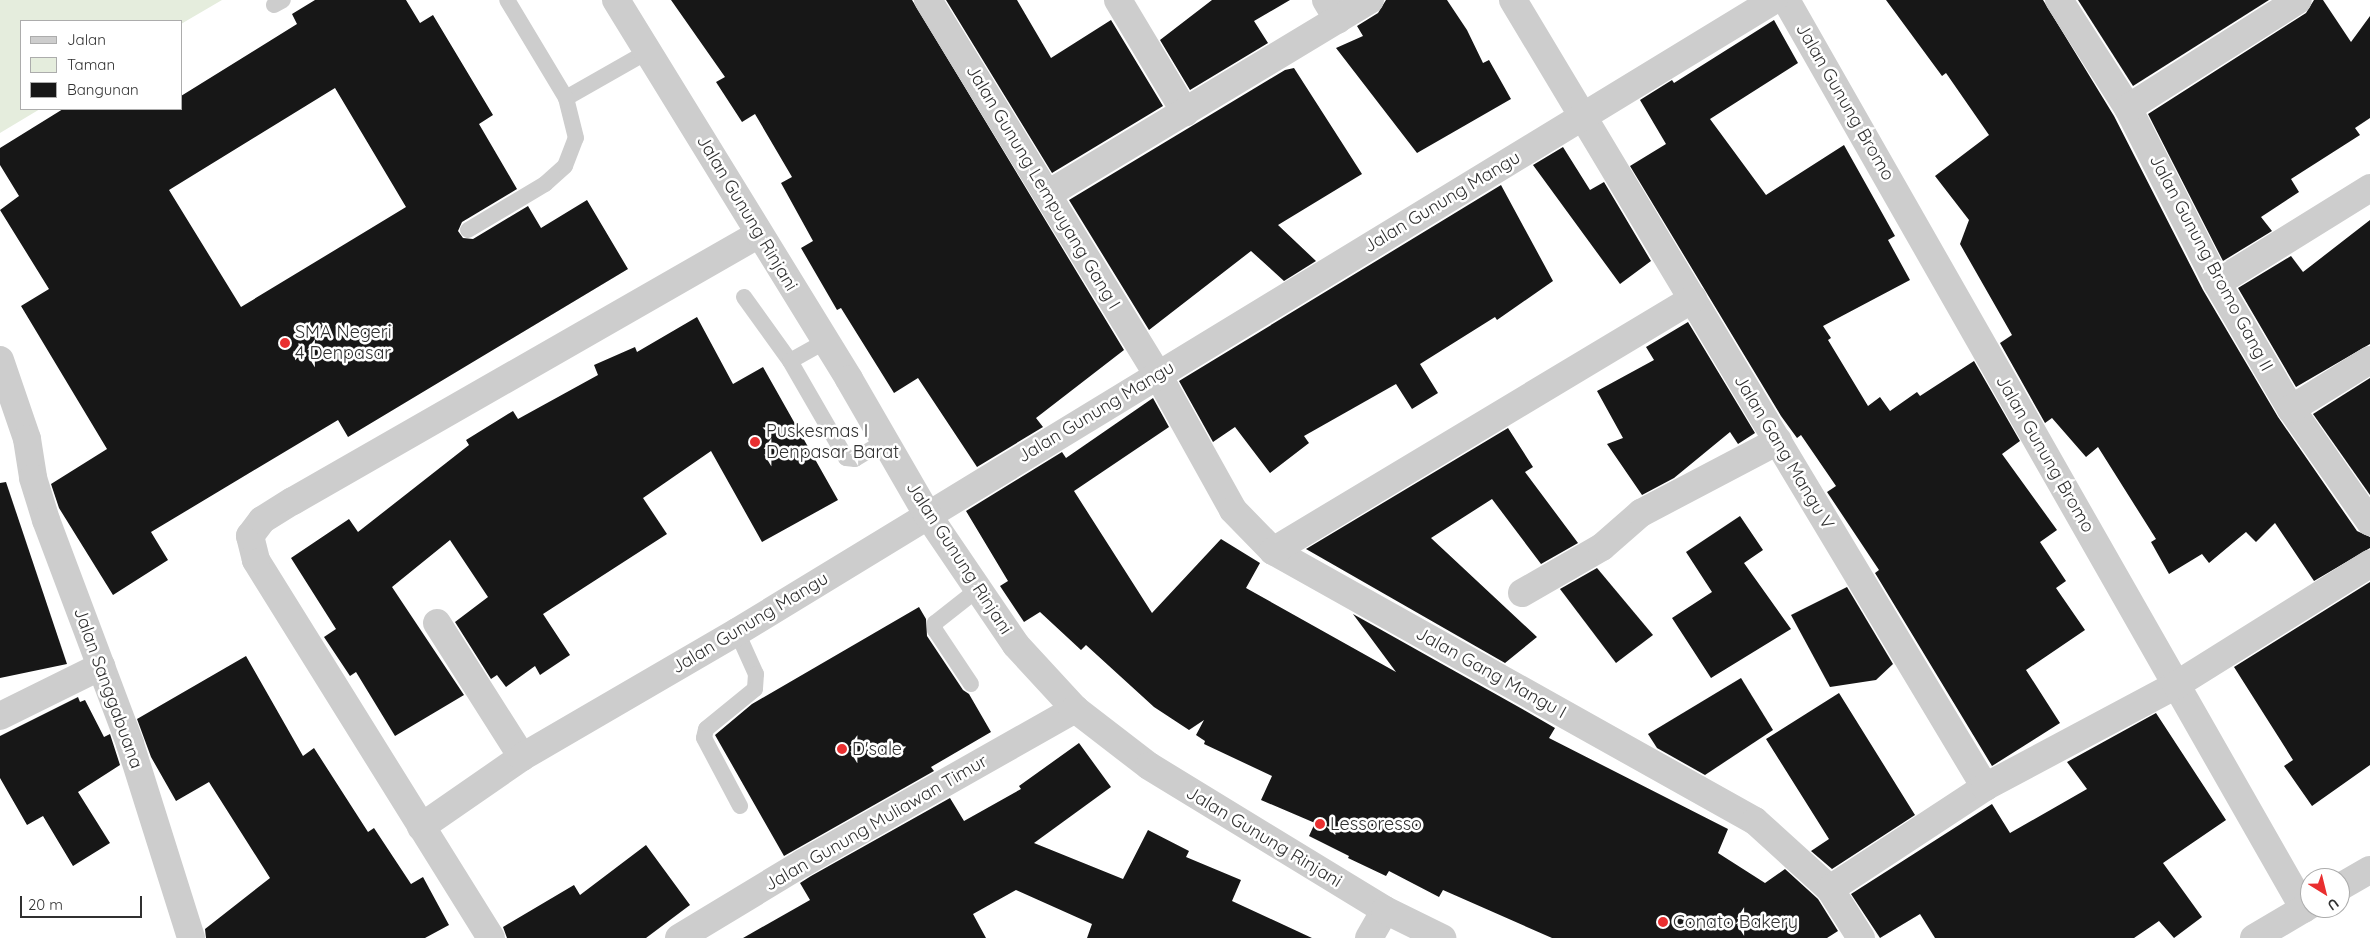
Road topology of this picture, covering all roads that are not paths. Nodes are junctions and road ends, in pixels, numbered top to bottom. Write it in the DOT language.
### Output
graph roads {
  1 [pos="507,0"];
  2 [pos="616,0"];
  3 [pos="928,0"];
  4 [pos="1118,0"];
  5 [pos="1370,0"];
  6 [pos="1513,0"];
  7 [pos="1774,0"];
  8 [pos="1786,0"];
  9 [pos="2059,0"];
  10 [pos="2298,0"];
  11 [pos="1332,10"];
  12 [pos="647,52"];
  13 [pos="566,98"];
  14 [pos="2128,108"];
  15 [pos="1185,112"];
  16 [pos="1582,116"];
  17 [pos="2370,188"];
  18 [pos="1048,194"];
  19 [pos="468,230"];
  20 [pos="759,234"];
  21 [pos="2217,283"];
  22 [pos="744,297"];
  23 [pos="1693,299"];
  24 [pos="826,341"];
  25 [pos="0,360"];
  26 [pos="2370,360"];
  27 [pos="790,361"];
  28 [pos="1158,375"];
  29 [pos="2291,408"];
  30 [pos="885,441"];
  31 [pos="1778,441"];
  32 [pos="927,514"];
  33 [pos="2370,522"];
  34 [pos="1273,551"];
  35 [pos="2370,564"];
  36 [pos="978,589"];
  37 [pos="1522,593"];
  38 [pos="436,622"];
  39 [pos="738,632"];
  40 [pos="101,666"];
  41 [pos="971,684"];
  42 [pos="2176,685"];
  43 [pos="1075,709"];
  44 [pos="0,716"];
  45 [pos="522,757"];
  46 [pos="1985,787"];
  47 [pos="740,806"];
  48 [pos="421,827"];
  49 [pos="2370,870"];
  50 [pos="2350,881"];
  51 [pos="1830,889"];
  52 [pos="2300,895"];
  53 [pos="1385,910"];
  54 [pos="2300,911"];
  55 [pos="2261,936"];
  56 [pos="191,938"];
  57 [pos="491,938"];
  58 [pos="679,938"];
  59 [pos="1369,938"];
  60 [pos="1442,938"];
  61 [pos="1861,938"];
  1 -- 13 [label="lane"];
  2 -- 12 [label="street, Jalan Gunung Rinjani"];
  3 -- 18 [label="street, Jalan Gunung Lempuyang Gang I"];
  4 -- 15 [label="street"];
  5 -- 11 [label="street"];
  6 -- 16 [label="street, Jalan Gang Mangu V"];
  7 -- 16 [label="street, Jalan Gunung Mangu"];
  8 -- 42 [label="street, Jalan Gunung Bromo"];
  9 -- 14 [label="street, Jalan Gunung Bromo Gang II"];
  10 -- 14 [label="street"];
  11 -- 15 [label="street"];
  12 -- 13 [label="lane"];
  12 -- 20 [label="street, Jalan Gunung Rinjani"];
  13 -- 19 [label="lane"];
  14 -- 21 [label="street, Jalan Gunung Bromo Gang II"];
  15 -- 18 [label="street"];
  16 -- 23 [label="street, Jalan Gang Mangu V"];
  16 -- 28 [label="street, Jalan Gunung Mangu"];
  17 -- 21 [label="street"];
  18 -- 28 [label="street, Jalan Gunung Lempuyang Gang I"];
  20 -- 24 [label="street, Jalan Gunung Rinjani"];
  20 -- 48 [label="street"];
  21 -- 29 [label="street, Jalan Gunung Bromo Gang II"];
  22 -- 27 [label="lane"];
  23 -- 31 [label="street, Jalan Gang Mangu V"];
  23 -- 34 [label="street"];
  24 -- 27 [label="lane"];
  24 -- 30 [label="street, Jalan Gunung Rinjani"];
  25 -- 40 [label="street, Jalan Sanggabuana"];
  26 -- 29 [label="street"];
  27 -- 30 [label="lane"];
  28 -- 32 [label="street, Jalan Gunung Mangu"];
  28 -- 34 [label="street, Jalan Gang Mangu I"];
  29 -- 33 [label="street, Jalan Gunung Bromo Gang II"];
  30 -- 32 [label="street, Jalan Gunung Rinjani"];
  31 -- 37 [label="street"];
  31 -- 46 [label="street, Jalan Gang Mangu V"];
  32 -- 36 [label="street, Jalan Gunung Rinjani"];
  32 -- 39 [label="street, Jalan Gunung Mangu"];
  34 -- 51 [label="street, Jalan Gang Mangu I"];
  35 -- 42 [label="street"];
  36 -- 41 [label="lane"];
  36 -- 43 [label="street, Jalan Gunung Rinjani"];
  38 -- 45 [label="street"];
  39 -- 45 [label="street, Jalan Gunung Mangu"];
  39 -- 47 [label="lane"];
  40 -- 44 [label="street"];
  40 -- 56 [label="street, Jalan Sanggabuana"];
  42 -- 46 [label="street"];
  42 -- 52 [label="street, Jalan Gunung Bromo"];
  43 -- 53 [label="street, Jalan Gunung Rinjani"];
  43 -- 58 [label="street, Jalan Gunung Muliawan Timur"];
  45 -- 48 [label="street, Jalan Gunung Mangu"];
  46 -- 51 [label="street"];
  48 -- 57 [label="street"];
  49 -- 50 [label="street"];
  51 -- 61 [label="street, Jalan Gang Mangu I"];
  53 -- 59 [label="street"];
  53 -- 60 [label="street, Jalan Gunung Rinjani"];
  54 -- 55 [label="street"];
}
